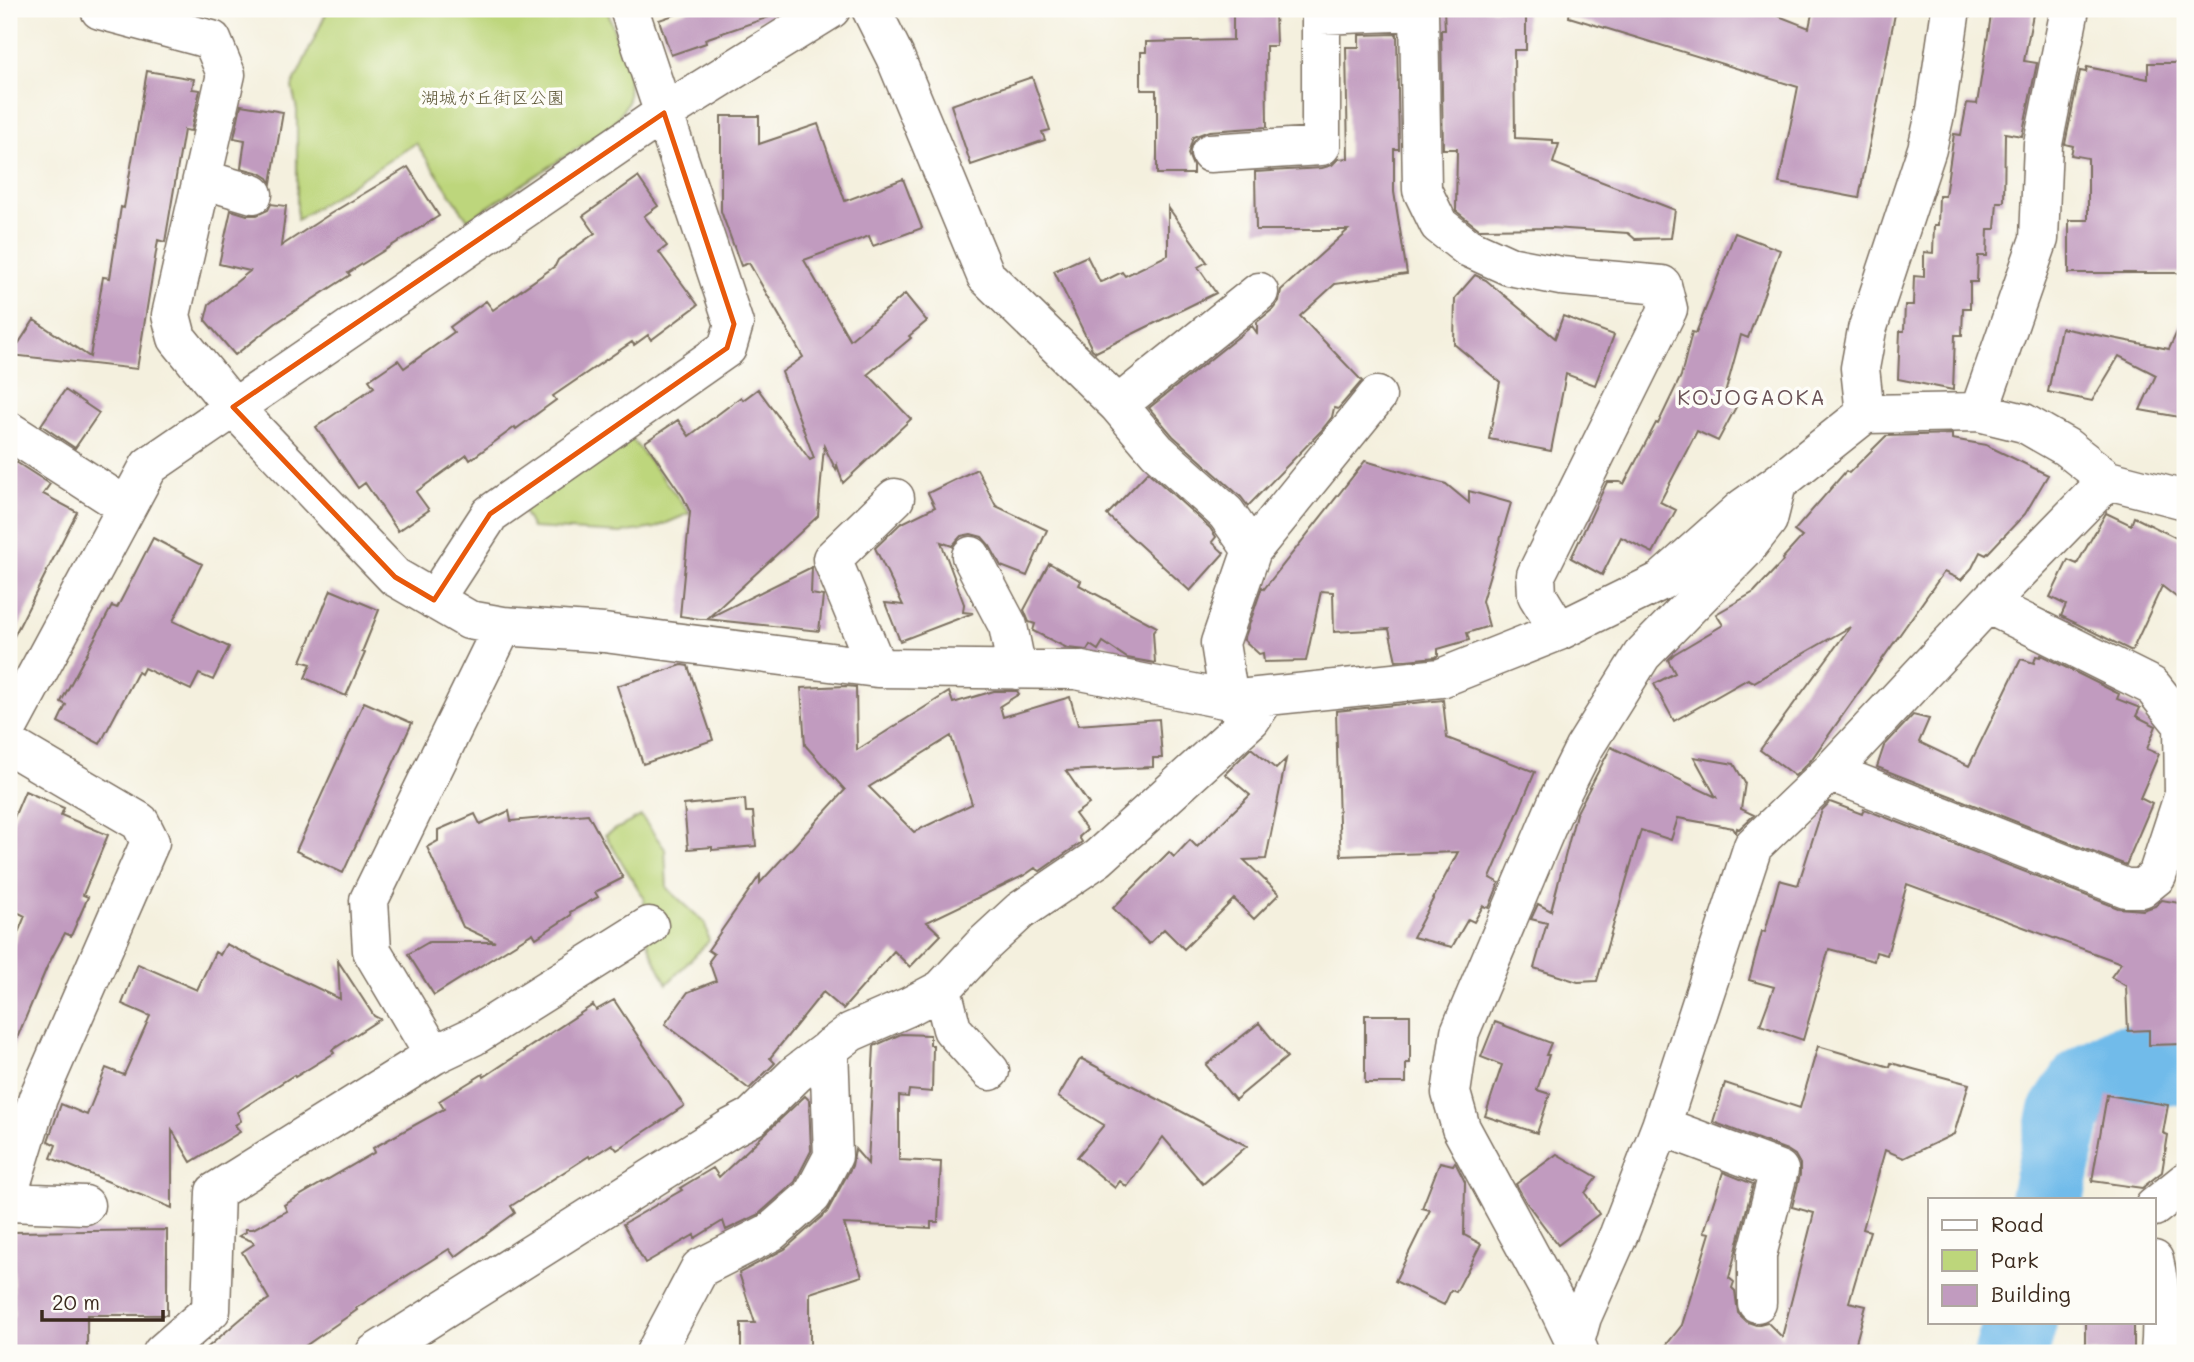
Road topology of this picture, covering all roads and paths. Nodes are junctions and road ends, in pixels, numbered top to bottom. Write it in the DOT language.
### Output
graph roads {
  1 [pos="629,9"];
  2 [pos="831,9"];
  3 [pos="871,9"];
  4 [pos="1951,9"];
  5 [pos="2070,9"];
  6 [pos="100,10"];
  7 [pos="1371,11"];
  8 [pos="664,113"];
  9 [pos="1210,153"];
  10 [pos="202,180"];
  11 [pos="253,194"];
  12 [pos="1259,292"];
  13 [pos="1377,396"];
  14 [pos="1118,405"];
  15 [pos="233,407"];
  16 [pos="1979,412"];
  17 [pos="1865,414"];
  18 [pos="9,431"];
  19 [pos="2108,480"];
  20 [pos="1777,484"];
  21 [pos="895,498"];
  22 [pos="2185,500"];
  23 [pos="127,507"];
  24 [pos="1252,550"];
  25 [pos="971,556"];
  26 [pos="434,600"];
  27 [pos="1987,604"];
  28 [pos="503,626"];
  29 [pos="1559,631"];
  30 [pos="877,668"];
  31 [pos="1017,670"];
  32 [pos="1247,699"];
  33 [pos="9,726"];
  34 [pos="9,745"];
  35 [pos="1830,772"];
  36 [pos="649,926"];
  37 [pos="942,989"];
  38 [pos="829,1048"];
  39 [pos="434,1055"];
  40 [pos="990,1071"];
  41 [pos="1661,1126"];
  42 [pos="2185,1182"];
  43 [pos="9,1192"];
  44 [pos="9,1202"];
  45 [pos="85,1205"];
  46 [pos="2156,1205"];
  47 [pos="2156,1268"];
  48 [pos="1757,1303"];
  49 [pos="1576,1350"];
  50 [pos="162,1353"];
  51 [pos="375,1353"];
  52 [pos="654,1353"];
  53 [pos="2160,1353"];
  1 -- 8 [label="street"];
  2 -- 8 [label="street"];
  3 -- 14 [label="street"];
  4 -- 17 [label="street"];
  5 -- 16 [label="street"];
  6 -- 10 [label="street"];
  7 -- 9 [label="street"];
  7 -- 29 [label="street"];
  8 -- 15 [label="street"];
  8 -- 26 [label="street"];
  10 -- 11 [label="street"];
  10 -- 15 [label="street"];
  12 -- 14 [label="street"];
  13 -- 24 [label="street"];
  14 -- 24 [label="street"];
  15 -- 23 [label="street"];
  15 -- 26 [label="street"];
  16 -- 17 [label="street"];
  16 -- 19 [label="street"];
  17 -- 20 [label="street"];
  18 -- 23 [label="street"];
  19 -- 22 [label="street"];
  19 -- 27 [label="street"];
  20 -- 29 [label="street"];
  20 -- 49 [label="street"];
  21 -- 30 [label="street"];
  23 -- 33 [label="street"];
  24 -- 32 [label="street"];
  25 -- 31 [label="street"];
  26 -- 28 [label="street"];
  27 -- 35 [label="street"];
  27 -- 35 [label="street"];
  28 -- 30 [label="street"];
  28 -- 39 [label="street"];
  29 -- 32 [label="street"];
  30 -- 31 [label="street"];
  31 -- 32 [label="street"];
  32 -- 37 [label="street"];
  34 -- 43 [label="street"];
  35 -- 41 [label="street"];
  36 -- 39 [label="street"];
  37 -- 38 [label="street"];
  37 -- 40 [label="street"];
  38 -- 51 [label="street"];
  38 -- 52 [label="street"];
  39 -- 50 [label="street"];
  41 -- 48 [label="street"];
  41 -- 49 [label="street"];
  42 -- 46 [label="street"];
  44 -- 45 [label="street"];
  47 -- 53 [label="street"];
}
